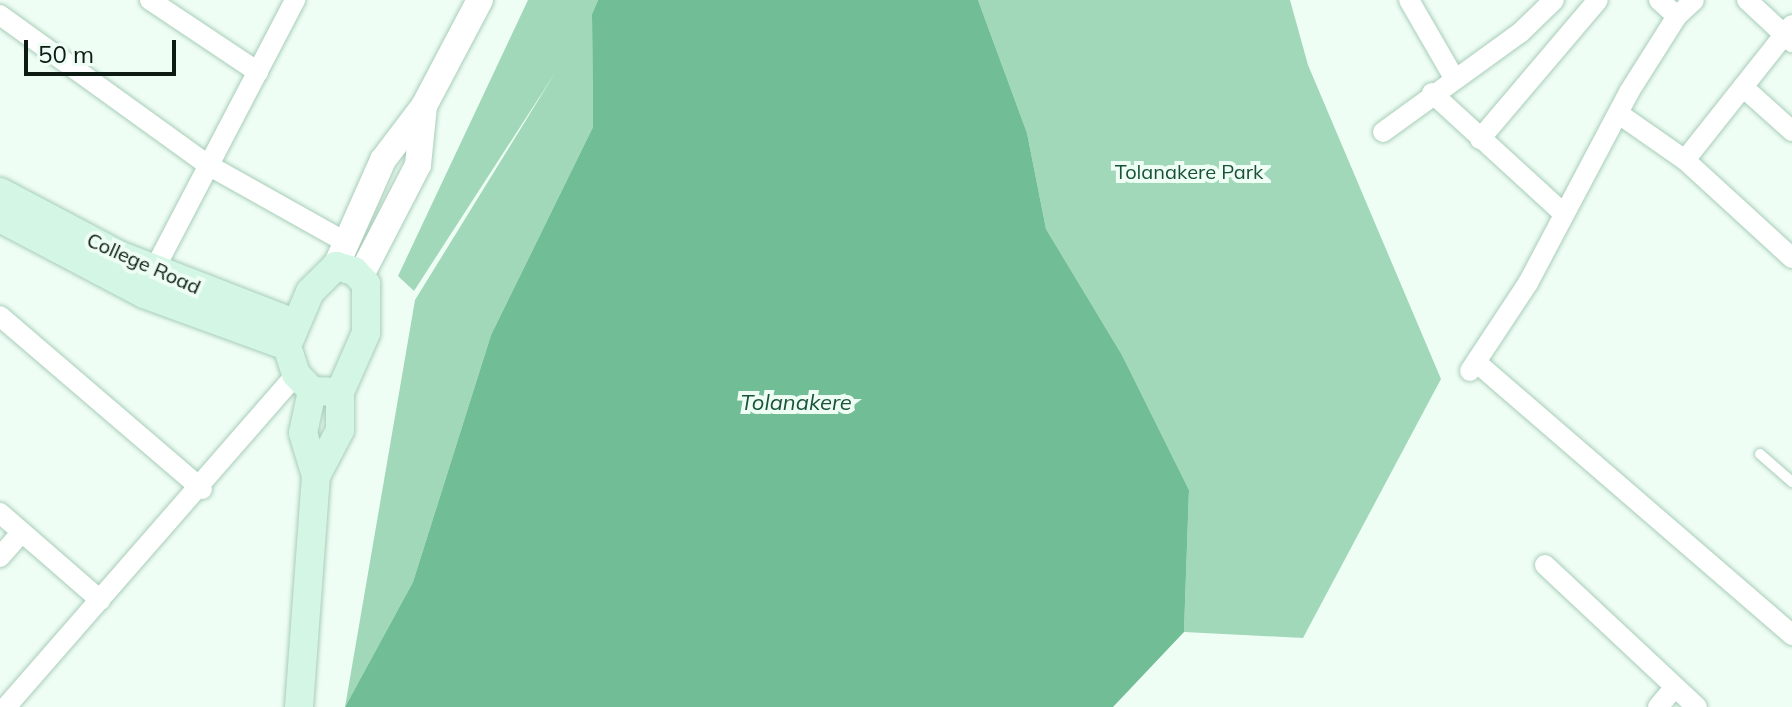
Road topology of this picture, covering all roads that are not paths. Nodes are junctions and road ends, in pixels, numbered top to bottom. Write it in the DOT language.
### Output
graph roads {
  1 [pos="150,0"];
  2 [pos="295,0"];
  3 [pos="480,0"];
  4 [pos="1409,0"];
  5 [pos="1554,0"];
  6 [pos="1598,0"];
  7 [pos="1659,0"];
  8 [pos="1694,0"];
  9 [pos="1747,0"];
  10 [pos="0,15"];
  11 [pos="1677,16"];
  12 [pos="1789,34"];
  13 [pos="258,72"];
  14 [pos="1454,78"];
  15 [pos="1743,87"];
  16 [pos="1432,93"];
  17 [pos="424,106"];
  18 [pos="1619,114"];
  19 [pos="1792,131"];
  20 [pos="1383,132"];
  21 [pos="1480,139"];
  22 [pos="1685,160"];
  23 [pos="208,165"];
  24 [pos="0,192"];
  25 [pos="1562,212"];
  26 [pos="0,218"];
  27 [pos="1792,258"];
  28 [pos="348,262"];
  29 [pos="154,270"];
  30 [pos="0,316"];
  31 [pos="290,335"];
  32 [pos="316,386"];
  33 [pos="1760,454"];
  34 [pos="1792,482"];
  35 [pos="202,489"];
  36 [pos="0,513"];
  37 [pos="22,532"];
  38 [pos="0,557"];
  39 [pos="1545,565"];
  40 [pos="100,600"];
  41 [pos="1792,635"];
  42 [pos="1675,687"];
  43 [pos="6,707"];
  44 [pos="299,707"];
  45 [pos="1658,707"];
  46 [pos="1697,707"];
  1 -- 13 [label="street"];
  2 -- 13 [label="street"];
  3 -- 17 [label="street"];
  4 -- 14 [label="street"];
  5 -- 14 [label="street"];
  6 -- 21 [label="street"];
  7 -- 11 [label="street"];
  8 -- 11 [label="street"];
  9 -- 12 [label="street"];
  10 -- 23 [label="street"];
  11 -- 18 [label="street"];
  12 -- 15 [label="street"];
  13 -- 23 [label="street"];
  14 -- 16 [label="street"];
  15 -- 19 [label="street"];
  15 -- 22 [label="street"];
  16 -- 20 [label="street"];
  16 -- 21 [label="street"];
  17 -- 28 [label="street"];
  17 -- 28 [label="street"];
  18 -- 22 [label="street"];
  18 -- 25 [label="street"];
  21 -- 25 [label="street"];
  22 -- 27 [label="street"];
  23 -- 28 [label="street"];
  23 -- 29 [label="street"];
  24 -- 29 [label="main road, College Road"];
  25 -- 41 [label="street"];
  26 -- 31 [label="main road, College Road"];
  28 -- 31 [label="main road"];
  28 -- 32 [label="main road"];
  29 -- 31 [label="main road, College Road"];
  30 -- 35 [label="street"];
  31 -- 32 [label="main road"];
  32 -- 35 [label="street"];
  32 -- 44 [label="main road"];
  33 -- 34 [label="lane"];
  35 -- 40 [label="street"];
  36 -- 37 [label="street"];
  37 -- 38 [label="street"];
  37 -- 40 [label="street"];
  39 -- 42 [label="street"];
  40 -- 43 [label="street"];
  42 -- 45 [label="street"];
  42 -- 46 [label="street"];
}
